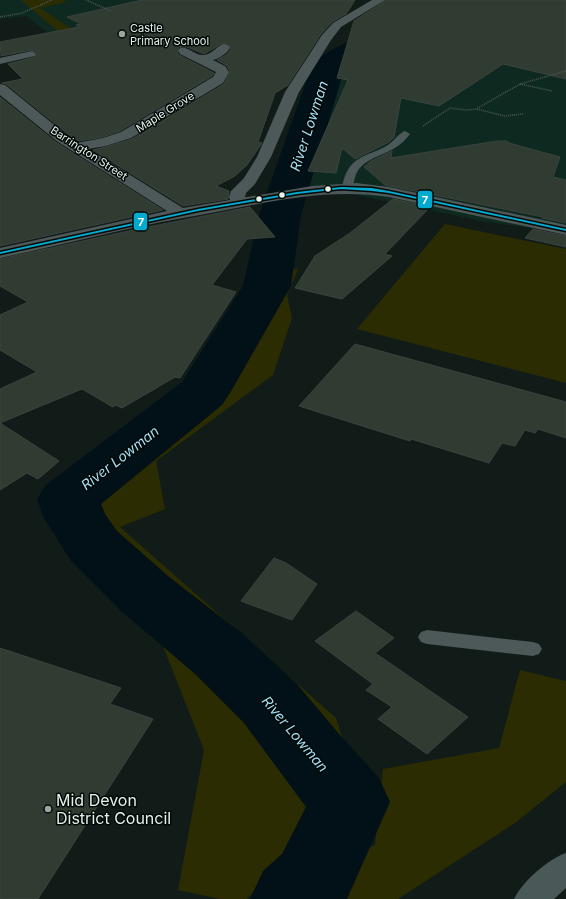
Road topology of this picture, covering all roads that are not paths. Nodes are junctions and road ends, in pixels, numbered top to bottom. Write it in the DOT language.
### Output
graph roads {
  1 [pos="380,0"];
  2 [pos="224,48"];
  3 [pos="184,51"];
  4 [pos="32,54"];
  5 [pos="202,59"];
  6 [pos="0,61"];
  7 [pos="0,88"];
  8 [pos="405,134"];
  9 [pos="76,147"];
  10 [pos="347,187"];
  11 [pos="238,202"];
  12 [pos="180,214"];
  13 [pos="566,230"];
  14 [pos="0,253"];
  15 [pos="428,637"];
  16 [pos="533,649"];
  17 [pos="566,867"];
  18 [pos="531,899"];
  1 -- 11 [label="street"];
  2 -- 5 [label="street"];
  3 -- 5 [label="street, Maple Grove"];
  4 -- 6 [label="lane"];
  5 -- 9 [label="street, Maple Grove"];
  7 -- 9 [label="street, Barrington Street"];
  8 -- 10 [label="lane"];
  9 -- 12 [label="street, Barrington Street"];
  10 -- 11 [label="street"];
  10 -- 13 [label="street"];
  11 -- 12 [label="street"];
  12 -- 14 [label="street"];
  15 -- 16 [label="lane"];
  17 -- 18 [label="main road"];
}
